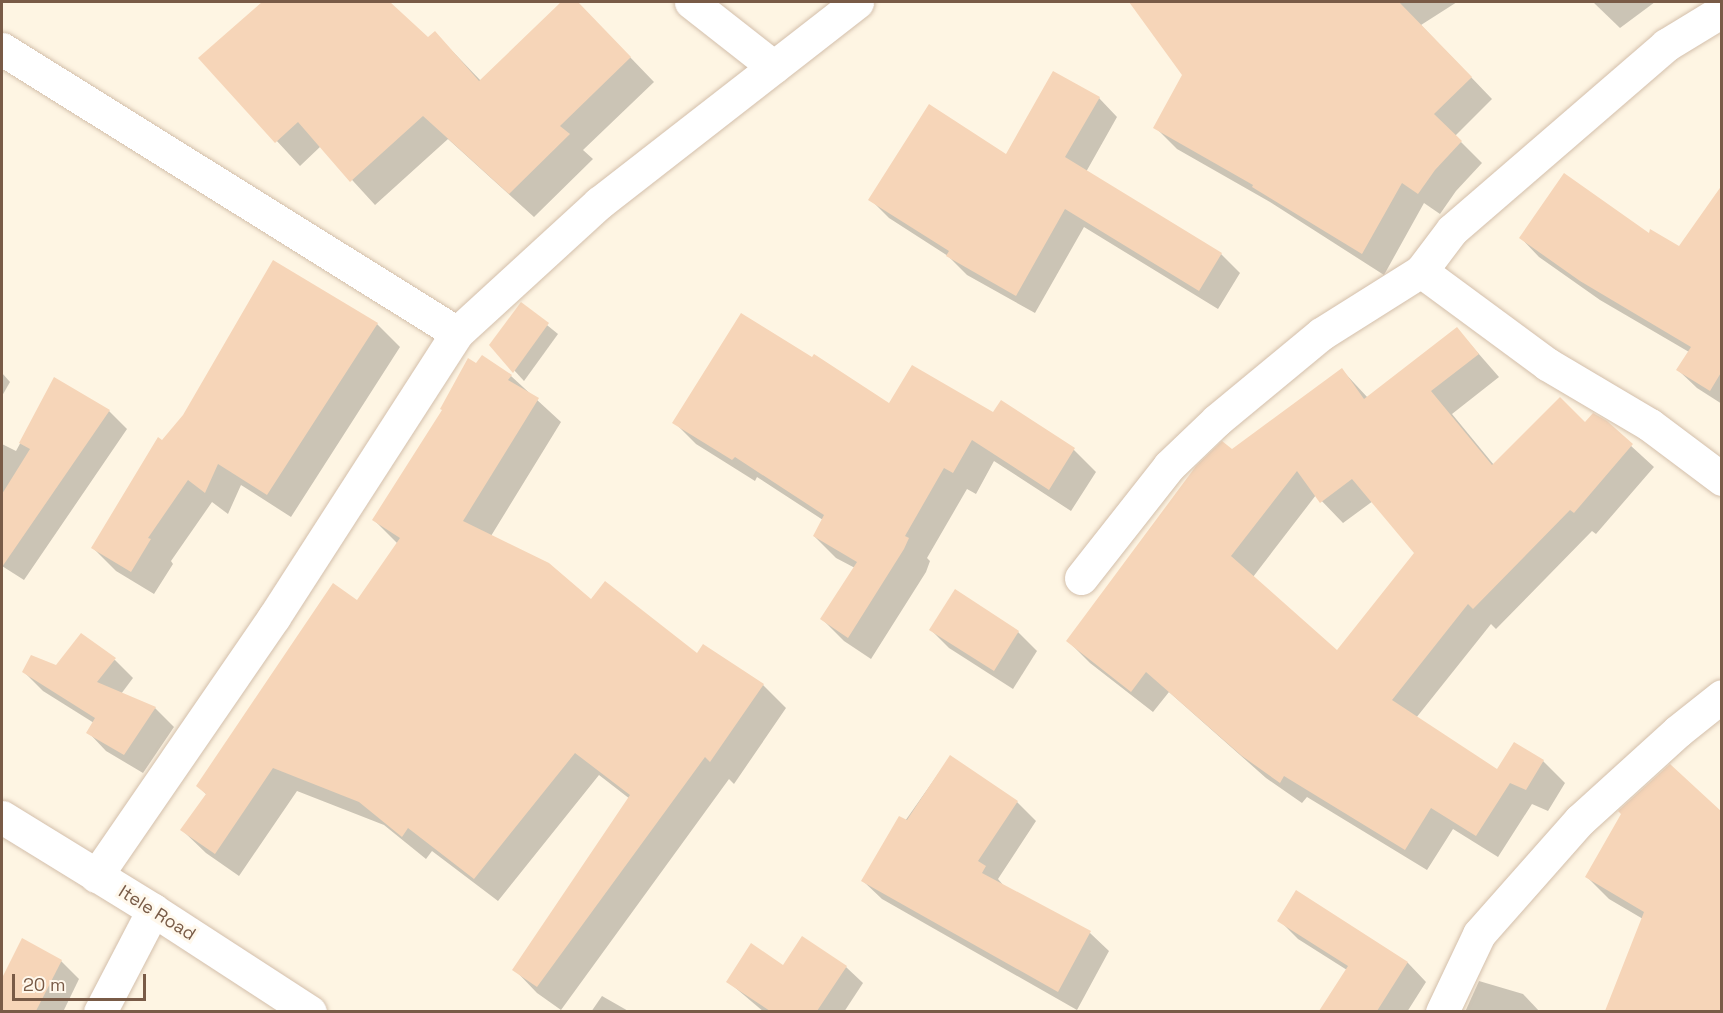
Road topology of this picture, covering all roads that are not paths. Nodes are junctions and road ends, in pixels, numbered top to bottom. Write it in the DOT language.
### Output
graph roads {
  1 [pos="691,2"];
  2 [pos="857,2"];
  3 [pos="1722,11"];
  4 [pos="2,49"];
  5 [pos="774,67"];
  6 [pos="1421,271"];
  7 [pos="457,333"];
  8 [pos="1722,479"];
  9 [pos="1081,578"];
  10 [pos="1722,696"];
  11 [pos="2,817"];
  12 [pos="96,876"];
  13 [pos="153,910"];
  14 [pos="100,1011"];
  15 [pos="310,1011"];
  16 [pos="1442,1011"];
  1 -- 5 [label="street"];
  2 -- 5 [label="street"];
  3 -- 6 [label="street"];
  4 -- 7 [label="street"];
  5 -- 7 [label="street"];
  6 -- 8 [label="street"];
  6 -- 9 [label="street"];
  7 -- 12 [label="street"];
  10 -- 16 [label="street"];
  11 -- 12 [label="street, Itele Road"];
  12 -- 13 [label="street, Itele Road"];
  13 -- 14 [label="street"];
  13 -- 15 [label="street, Itele Road"];
}
